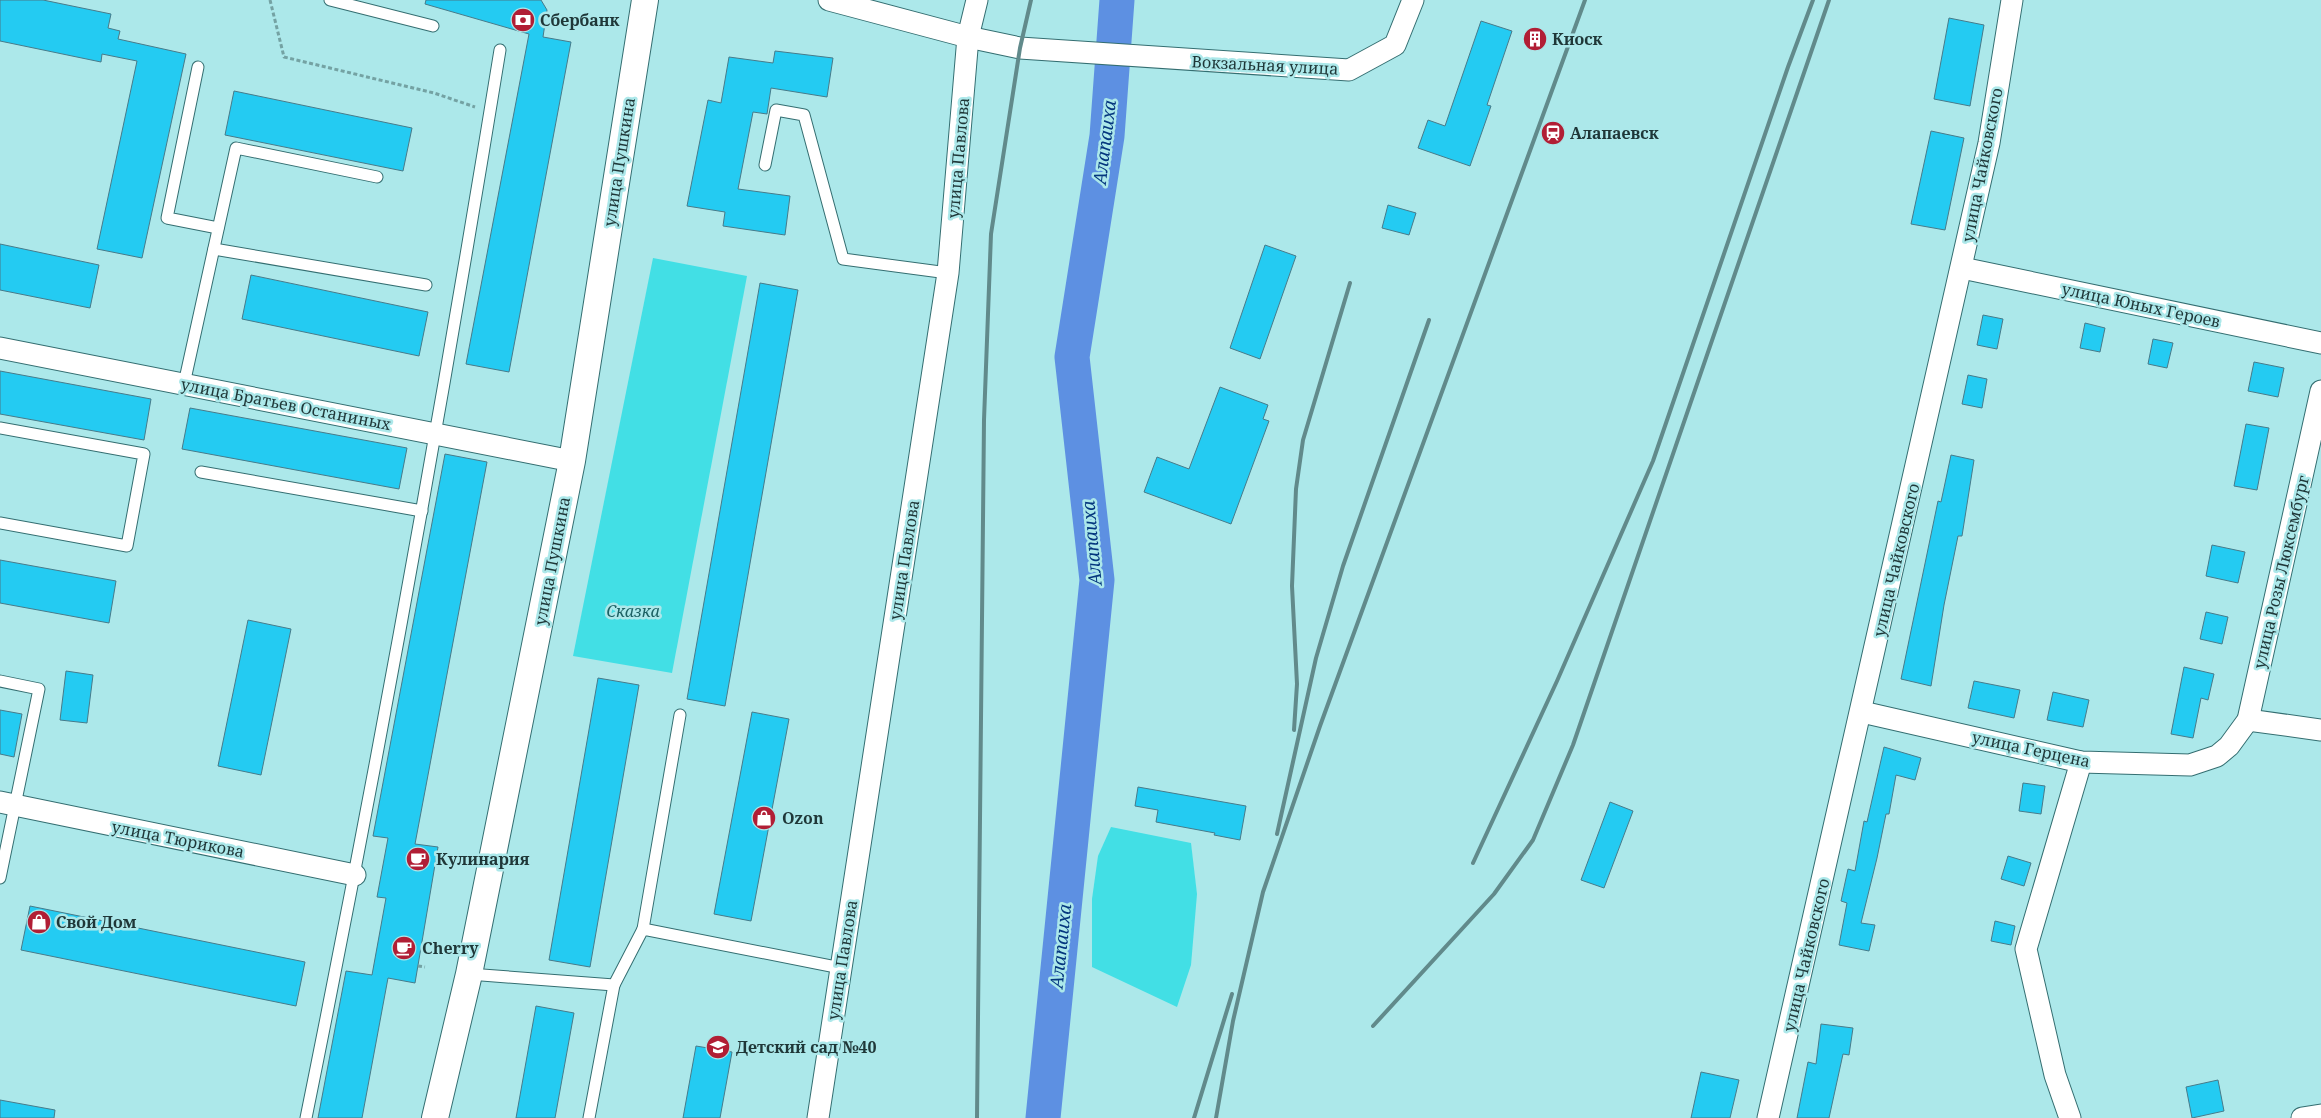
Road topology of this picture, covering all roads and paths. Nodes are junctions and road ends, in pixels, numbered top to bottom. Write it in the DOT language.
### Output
graph roads {
  1 [pos="270,0"];
  2 [pos="330,0"];
  3 [pos="645,0"];
  4 [pos="829,0"];
  5 [pos="977,0"];
  6 [pos="1413,0"];
  7 [pos="2012,0"];
  8 [pos="433,26"];
  9 [pos="968,37"];
  10 [pos="500,50"];
  11 [pos="198,67"];
  12 [pos="490,112"];
  13 [pos="765,165"];
  14 [pos="377,177"];
  15 [pos="218,228"];
  16 [pos="214,249"];
  17 [pos="1962,268"];
  18 [pos="948,273"];
  19 [pos="426,285"];
  20 [pos="2321,343"];
  21 [pos="0,348"];
  22 [pos="184,384"];
  23 [pos="2321,391"];
  24 [pos="0,428"];
  25 [pos="436,434"];
  26 [pos="572,461"];
  27 [pos="201,472"];
  28 [pos="422,511"];
  29 [pos="0,523"];
  30 [pos="0,681"];
  31 [pos="1862,712"];
  32 [pos="680,715"];
  33 [pos="2248,720"];
  34 [pos="2321,730"];
  35 [pos="2229,746"];
  36 [pos="2081,762"];
  37 [pos="8,804"];
  38 [pos="355,875"];
  39 [pos="0,878"];
  40 [pos="643,929"];
  41 [pos="418,966"];
  42 [pos="425,967"];
  43 [pos="841,968"];
  44 [pos="469,974"];
  45 [pos="614,985"];
  46 [pos="2321,1115"];
  47 [pos="306,1118"];
  48 [pos="436,1118"];
  49 [pos="589,1118"];
  50 [pos="818,1118"];
  51 [pos="1768,1118"];
  52 [pos="2070,1118"];
  53 [pos="2302,1118"];
  1 -- 12 [label="path"];
  2 -- 8 [label="lane"];
  3 -- 26 [label="street, улица Пушкина"];
  4 -- 9 [label="street, Вокзальная улица"];
  5 -- 9 [label="street, улица Павлова"];
  6 -- 9 [label="street, Вокзальная улица"];
  7 -- 17 [label="street, улица Чайковского"];
  9 -- 18 [label="street, улица Павлова"];
  10 -- 12 [label="lane"];
  11 -- 15 [label="lane"];
  12 -- 25 [label="lane"];
  13 -- 18 [label="lane"];
  14 -- 15 [label="lane"];
  15 -- 16 [label="lane"];
  16 -- 19 [label="lane"];
  16 -- 22 [label="lane"];
  17 -- 20 [label="street, улица Юных Героев"];
  17 -- 31 [label="street, улица Чайковского"];
  18 -- 43 [label="street, улица Павлова"];
  21 -- 22 [label="street, улица Братьев Останиных"];
  22 -- 25 [label="street, улица Братьев Останиных"];
  23 -- 33 [label="street, улица Розы Люксембург"];
  24 -- 29 [label="lane"];
  25 -- 26 [label="street, улица Братьев Останиных"];
  25 -- 28 [label="lane"];
  26 -- 44 [label="street, улица Пушкина"];
  27 -- 28 [label="lane"];
  28 -- 38 [label="lane"];
  30 -- 37 [label="lane"];
  31 -- 36 [label="street, улица Герцена"];
  31 -- 51 [label="street, улица Чайковского"];
  32 -- 40 [label="lane"];
  33 -- 34 [label="street"];
  33 -- 35 [label="street, улица Розы Люксембург"];
  35 -- 36 [label="street, улица Герцена"];
  36 -- 52 [label="street"];
  37 -- 38 [label="street, улица Тюрикова"];
  37 -- 39 [label="lane"];
  38 -- 47 [label="lane"];
  40 -- 43 [label="lane"];
  40 -- 45 [label="lane"];
  41 -- 42 [label="path"];
  43 -- 50 [label="street, улица Павлова"];
  44 -- 45 [label="lane"];
  44 -- 48 [label="street, улица Пушкина"];
  45 -- 49 [label="lane"];
  46 -- 53 [label="street"];
}
